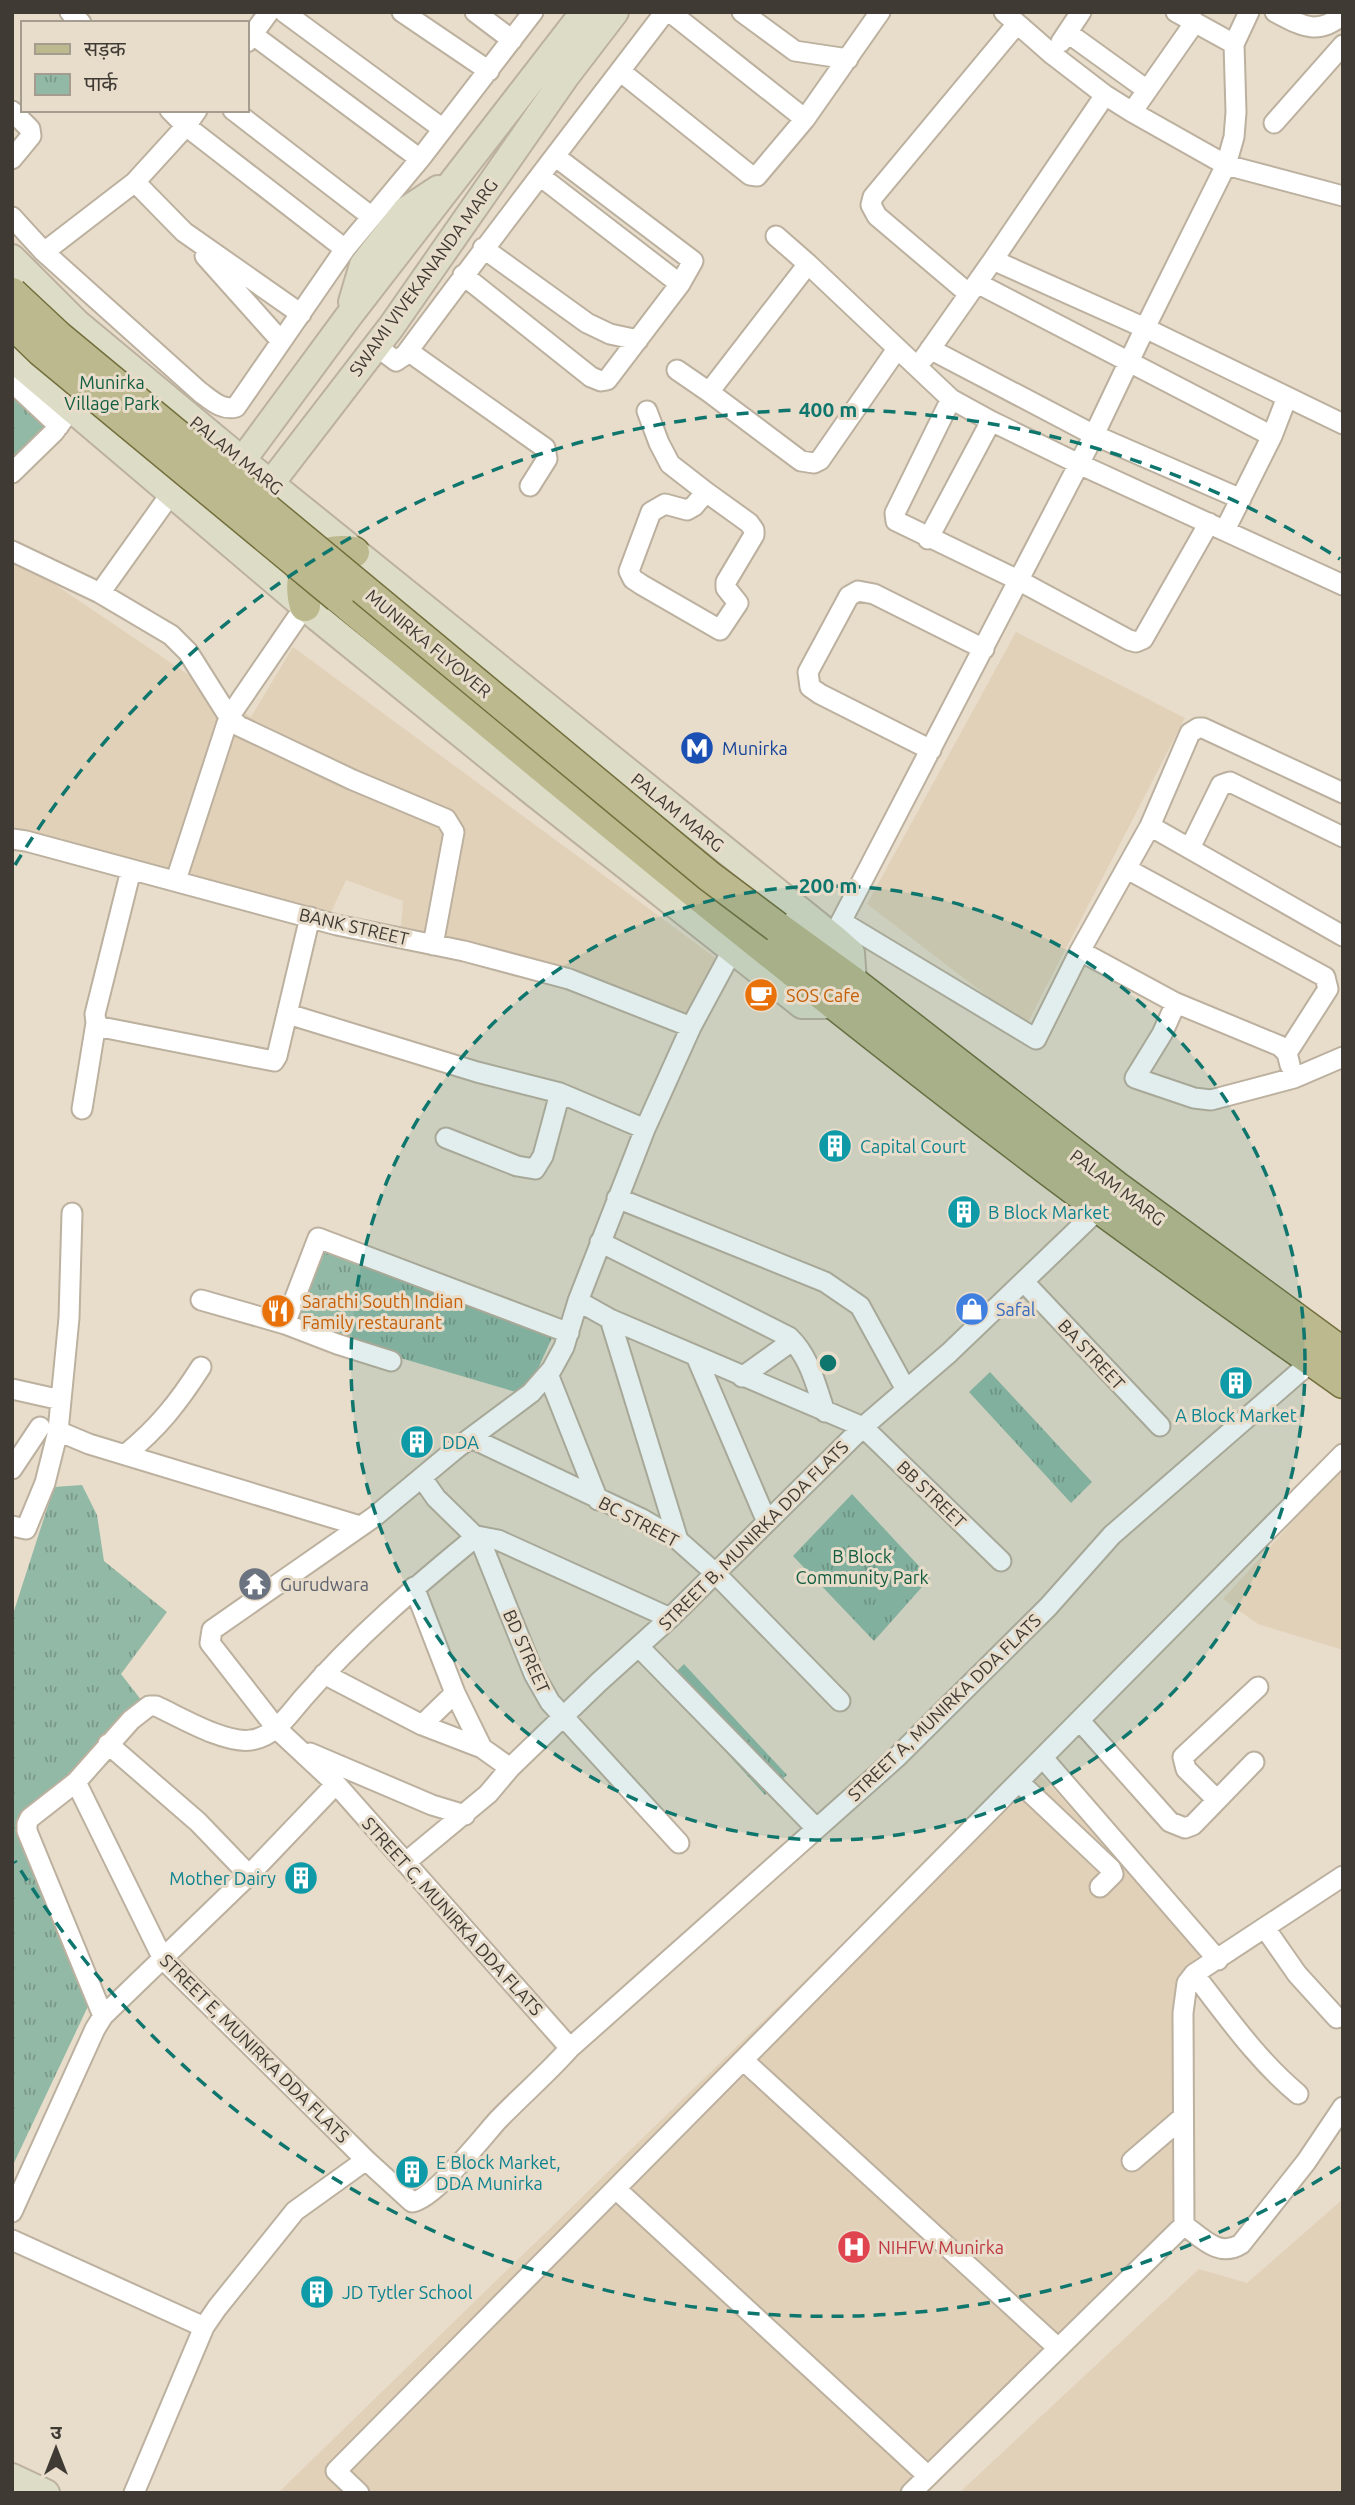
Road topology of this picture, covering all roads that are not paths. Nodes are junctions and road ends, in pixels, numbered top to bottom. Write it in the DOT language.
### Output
graph roads {
  1 [pos="269,12"];
  2 [pos="284,12"];
  3 [pos="402,12"];
  4 [pos="475,12"];
  5 [pos="533,12"];
  6 [pos="584,12"];
  7 [pos="615,12"];
  8 [pos="667,12"];
  9 [pos="742,12"];
  10 [pos="880,12"];
  11 [pos="1081,12"];
  12 [pos="1176,12"];
  13 [pos="1249,12"];
  14 [pos="1275,12"];
  15 [pos="1343,14"];
  16 [pos="1010,19"];
  17 [pos="1195,22"];
  18 [pos="1068,33"];
  19 [pos="249,38"];
  20 [pos="512,40"];
  21 [pos="1234,44"];
  22 [pos="1343,45"];
  23 [pos="1053,55"];
  24 [pos="848,60"];
  25 [pos="489,71"];
  26 [pos="621,71"];
  27 [pos="1147,90"];
  28 [pos="1105,95"];
  29 [pos="12,111"];
  30 [pos="176,112"];
  31 [pos="236,112"];
  32 [pos="1132,112"];
  33 [pos="192,118"];
  34 [pos="805,119"];
  35 [pos="1274,123"];
  36 [pos="443,130"];
  37 [pos="556,157"];
  38 [pos="12,159"];
  39 [pos="420,159"];
  40 [pos="1226,165"];
  41 [pos="540,176"];
  42 [pos="135,182"];
  43 [pos="1343,196"];
  44 [pos="12,217"];
  45 [pos="372,217"];
  46 [pos="184,232"];
  47 [pos="776,236"];
  48 [pos="483,248"];
  49 [pos="345,249"];
  50 [pos="44,252"];
  51 [pos="12,258"];
  52 [pos="993,260"];
  53 [pos="808,264"];
  54 [pos="463,275"];
  55 [pos="680,284"];
  56 [pos="973,289"];
  57 [pos="12,293"];
  58 [pos="300,314"];
  59 [pos="12,323"];
  60 [pos="1144,328"];
  61 [pos="638,340"];
  62 [pos="281,341"];
  63 [pos="376,346"];
  64 [pos="897,349"];
  65 [pos="930,349"];
  66 [pos="408,351"];
  67 [pos="12,358"];
  68 [pos="1128,363"];
  69 [pos="917,367"];
  70 [pos="677,370"];
  71 [pos="12,382"];
  72 [pos="709,392"];
  73 [pos="1287,397"];
  74 [pos="951,399"];
  75 [pos="647,411"];
  76 [pos="65,417"];
  77 [pos="991,421"];
  78 [pos="1343,424"];
  79 [pos="1094,435"];
  80 [pos="1272,436"];
  81 [pos="244,461"];
  82 [pos="1079,464"];
  83 [pos="12,472"];
  84 [pos="272,483"];
  85 [pos="530,486"];
  86 [pos="172,492"];
  87 [pos="706,492"];
  88 [pos="1241,499"];
  89 [pos="197,513"];
  90 [pos="1217,526"];
  91 [pos="225,537"];
  92 [pos="928,539"];
  93 [pos="12,551"];
  94 [pos="354,552"];
  95 [pos="1020,581"];
  96 [pos="1343,584"];
  97 [pos="100,593"];
  98 [pos="305,606"];
  99 [pos="984,649"];
  100 [pos="229,717"];
  101 [pos="931,750"];
  102 [pos="1343,793"];
  103 [pos="1150,826"];
  104 [pos="1343,837"];
  105 [pos="12,839"];
  106 [pos="1191,848"];
  107 [pos="1127,869"];
  108 [pos="131,870"];
  109 [pos="176,880"];
  110 [pos="310,917"];
  111 [pos="837,930"];
  112 [pos="1343,936"];
  113 [pos="757,940"];
  114 [pos="433,945"];
  115 [pos="1080,951"];
  116 [pos="844,993"];
  117 [pos="1177,1003"];
  118 [pos="288,1014"];
  119 [pos="96,1023"];
  120 [pos="691,1027"];
  121 [pos="1287,1053"];
  122 [pos="1343,1057"];
  123 [pos="1294,1078"];
  124 [pos="560,1093"];
  125 [pos="82,1110"];
  126 [pos="645,1129"];
  127 [pos="446,1138"];
  128 [pos="617,1198"];
  129 [pos="1101,1207"];
  130 [pos="72,1213"];
  131 [pos="600,1242"];
  132 [pos="1024,1282"];
  133 [pos="201,1300"];
  134 [pos="578,1301"];
  135 [pos="610,1319"];
  136 [pos="285,1324"];
  137 [pos="569,1333"];
  138 [pos="792,1340"];
  139 [pos="1343,1353"];
  140 [pos="696,1356"];
  141 [pos="391,1361"];
  142 [pos="1312,1361"];
  143 [pos="201,1367"];
  144 [pos="548,1374"];
  145 [pos="743,1377"];
  146 [pos="1343,1383"];
  147 [pos="905,1388"];
  148 [pos="12,1389"];
  149 [pos="61,1400"];
  150 [pos="825,1412"];
  151 [pos="1160,1426"];
  152 [pos="863,1427"];
  153 [pos="49,1429"];
  154 [pos="471,1438"];
  155 [pos="126,1454"];
  156 [pos="1343,1454"];
  157 [pos="12,1469"];
  158 [pos="422,1478"];
  159 [pos="598,1500"];
  160 [pos="767,1522"];
  161 [pos="360,1526"];
  162 [pos="12,1527"];
  163 [pos="477,1536"];
  164 [pos="678,1540"];
  165 [pos="1001,1561"];
  166 [pos="714,1572"];
  167 [pos="414,1587"];
  168 [pos="670,1618"];
  169 [pos="639,1647"];
  170 [pos="324,1674"];
  171 [pos="1258,1687"];
  172 [pos="455,1693"];
  173 [pos="840,1700"];
  174 [pos="563,1717"];
  175 [pos="1080,1721"];
  176 [pos="422,1725"];
  177 [pos="277,1729"];
  178 [pos="108,1744"];
  179 [pos="298,1748"];
  180 [pos="482,1748"];
  181 [pos="1043,1758"];
  182 [pos="1254,1762"];
  183 [pos="510,1768"];
  184 [pos="76,1782"];
  185 [pos="1019,1782"];
  186 [pos="336,1784"];
  187 [pos="1217,1800"];
  188 [pos="465,1815"];
  189 [pos="816,1828"];
  190 [pos="679,1843"];
  191 [pos="406,1862"];
  192 [pos="249,1875"];
  193 [pos="1343,1876"];
  194 [pos="1100,1887"];
  195 [pos="1265,1928"];
  196 [pos="163,1959"];
  197 [pos="1217,1960"];
  198 [pos="1194,1974"];
  199 [pos="103,2017"];
  200 [pos="1337,2018"];
  201 [pos="570,2048"];
  202 [pos="743,2060"];
  203 [pos="1298,2094"];
  204 [pos="1343,2107"];
  205 [pos="1183,2117"];
  206 [pos="366,2160"];
  207 [pos="1132,2161"];
  208 [pos="616,2189"];
  209 [pos="12,2212"];
  210 [pos="1184,2225"];
  211 [pos="12,2240"];
  212 [pos="204,2327"];
  213 [pos="1058,2348"];
  214 [pos="928,2476"];
  215 [pos="12,2477"];
  216 [pos="46,2493"];
  217 [pos="134,2493"];
  218 [pos="359,2493"];
  219 [pos="911,2493"];
  1 -- 19 [label="street"];
  2 -- 36 [label="street"];
  3 -- 25 [label="street"];
  4 -- 20 [label="street"];
  5 -- 20 [label="street"];
  6 -- 81 [label="main road, SWAMI VIVEKANANDA MARG"];
  7 -- 63 [label="main road, SWAMI VIVEKANANDA MARG"];
  8 -- 26 [label="street"];
  8 -- 34 [label="street"];
  9 -- 24 [label="street"];
  10 -- 24 [label="street"];
  11 -- 18 [label="street"];
  12 -- 17 [label="street"];
  13 -- 21 [label="street"];
  14 -- 15 [label="street"];
  16 -- 23 [label="street"];
  16 -- 56 [label="street"];
  17 -- 21 [label="street"];
  17 -- 27 [label="street"];
  18 -- 23 [label="street"];
  18 -- 27 [label="street"];
  19 -- 39 [label="street"];
  20 -- 25 [label="street"];
  21 -- 40 [label="street"];
  22 -- 35 [label="street"];
  23 -- 28 [label="street"];
  24 -- 34 [label="street"];
  25 -- 36 [label="street"];
  26 -- 34 [label="street"];
  26 -- 37 [label="street"];
  27 -- 32 [label="street"];
  28 -- 32 [label="street"];
  28 -- 52 [label="street"];
  29 -- 38 [label="street"];
  30 -- 33 [label="street"];
  31 -- 45 [label="street"];
  32 -- 40 [label="street"];
  33 -- 42 [label="street"];
  33 -- 49 [label="street"];
  36 -- 39 [label="street"];
  37 -- 41 [label="street"];
  37 -- 55 [label="street"];
  39 -- 45 [label="street"];
  40 -- 43 [label="street"];
  40 -- 60 [label="street"];
  41 -- 48 [label="street"];
  41 -- 55 [label="street"];
  42 -- 46 [label="street"];
  42 -- 50 [label="street"];
  44 -- 50 [label="street"];
  45 -- 49 [label="street"];
  46 -- 58 [label="street"];
  46 -- 62 [label="street"];
  47 -- 53 [label="street"];
  48 -- 54 [label="street"];
  48 -- 61 [label="street"];
  49 -- 58 [label="street"];
  50 -- 62 [label="street"];
  51 -- 81 [label="main road, PALAM MARG"];
  52 -- 56 [label="street"];
  52 -- 60 [label="street"];
  53 -- 64 [label="street"];
  53 -- 72 [label="street"];
  54 -- 61 [label="street"];
  54 -- 66 [label="street"];
  55 -- 61 [label="street"];
  56 -- 65 [label="street"];
  56 -- 68 [label="street"];
  57 -- 113 [label="main road, MUNIRKA FLYOVER, bridge"];
  58 -- 62 [label="street"];
  59 -- 113 [label="main road, MUNIRKA FLYOVER, bridge"];
  60 -- 68 [label="street"];
  60 -- 73 [label="street"];
  63 -- 66 [label="street"];
  63 -- 84 [label="main road, SWAMI VIVEKANANDA MARG"];
  64 -- 69 [label="street"];
  64 -- 72 [label="street"];
  65 -- 69 [label="street"];
  65 -- 79 [label="street"];
  66 -- 85 [label="street"];
  67 -- 76 [label="main road"];
  68 -- 79 [label="street"];
  68 -- 80 [label="street"];
  69 -- 74 [label="street"];
  70 -- 72 [label="street"];
  71 -- 76 [label="street"];
  73 -- 78 [label="street"];
  73 -- 80 [label="street"];
  74 -- 77 [label="street"];
  74 -- 92 [label="street"];
  75 -- 87 [label="street"];
  76 -- 83 [label="street"];
  76 -- 86 [label="main road"];
  77 -- 82 [label="street"];
  77 -- 92 [label="street"];
  79 -- 82 [label="street"];
  79 -- 88 [label="street"];
  80 -- 88 [label="street"];
  81 -- 84 [label="main road, PALAM MARG"];
  81 -- 89 [label="main road, SWAMI VIVEKANANDA MARG"];
  82 -- 90 [label="street"];
  82 -- 95 [label="street"];
  84 -- 91 [label="main road, SWAMI VIVEKANANDA MARG"];
  84 -- 94 [label="main road, PALAM MARG"];
  86 -- 89 [label="main road"];
  86 -- 97 [label="street"];
  87 -- 87 [label="street"];
  88 -- 90 [label="street"];
  89 -- 91 [label="main road"];
  90 -- 95 [label="street"];
  90 -- 96 [label="street"];
  91 -- 98 [label="main road"];
  92 -- 95 [label="street"];
  93 -- 97 [label="street"];
  94 -- 98 [label="main road"];
  94 -- 111 [label="main road, PALAM MARG"];
  95 -- 99 [label="street"];
  97 -- 100 [label="street"];
  98 -- 100 [label="street"];
  98 -- 113 [label="main road"];
  99 -- 101 [label="street"];
  99 -- 101 [label="street"];
  100 -- 109 [label="street"];
  100 -- 114 [label="street"];
  101 -- 111 [label="street"];
  102 -- 103 [label="street"];
  103 -- 106 [label="street"];
  103 -- 107 [label="street"];
  104 -- 106 [label="street"];
  105 -- 108 [label="street, BANK STREET"];
  106 -- 112 [label="street"];
  107 -- 115 [label="street"];
  107 -- 121 [label="street"];
  108 -- 109 [label="street, BANK STREET"];
  108 -- 119 [label="street"];
  109 -- 110 [label="street, BANK STREET"];
  110 -- 114 [label="street, BANK STREET"];
  110 -- 118 [label="street"];
  111 -- 115 [label="street"];
  111 -- 116 [label="main road, PALAM MARG"];
  113 -- 116 [label="main road, MUNIRKA FLYOVER"];
  113 -- 116 [label="main road"];
  113 -- 120 [label="street, STREET C, MUNIRKA DDA FLATS"];
  114 -- 120 [label="street, BANK STREET"];
  115 -- 117 [label="street"];
  116 -- 129 [label="main road, PALAM MARG"];
  116 -- 139 [label="main road, PALAM MARG"];
  117 -- 121 [label="street"];
  117 -- 123 [label="street"];
  118 -- 119 [label="street"];
  118 -- 124 [label="street"];
  119 -- 125 [label="street"];
  120 -- 126 [label="street, STREET C, MUNIRKA DDA FLATS"];
  121 -- 123 [label="street"];
  122 -- 123 [label="street"];
  124 -- 126 [label="street"];
  124 -- 127 [label="street"];
  126 -- 128 [label="street, STREET C, MUNIRKA DDA FLATS"];
  128 -- 131 [label="street, STREET C, MUNIRKA DDA FLATS"];
  128 -- 147 [label="street"];
  129 -- 132 [label="street, STREET B, MUNIRKA DDA FLATS"];
  129 -- 142 [label="main road, PALAM MARG"];
  130 -- 149 [label="street"];
  131 -- 134 [label="street, STREET C, MUNIRKA DDA FLATS"];
  131 -- 138 [label="street"];
  132 -- 147 [label="street, STREET B, MUNIRKA DDA FLATS"];
  132 -- 151 [label="street, BA STREET"];
  133 -- 136 [label="street"];
  134 -- 135 [label="street"];
  134 -- 137 [label="street, STREET C, MUNIRKA DDA FLATS"];
  135 -- 140 [label="street"];
  135 -- 164 [label="street"];
  136 -- 137 [label="street"];
  136 -- 141 [label="street"];
  137 -- 144 [label="street, STREET C, MUNIRKA DDA FLATS"];
  138 -- 145 [label="street"];
  138 -- 150 [label="street"];
  140 -- 145 [label="street"];
  140 -- 160 [label="street"];
  142 -- 146 [label="main road, PALAM MARG"];
  142 -- 189 [label="street, STREET A, MUNIRKA DDA FLATS"];
  143 -- 155 [label="street"];
  144 -- 154 [label="street, STREET C, MUNIRKA DDA FLATS"];
  144 -- 159 [label="street"];
  145 -- 150 [label="street"];
  147 -- 152 [label="street, STREET B, MUNIRKA DDA FLATS"];
  148 -- 149 [label="street"];
  149 -- 153 [label="street"];
  150 -- 152 [label="street"];
  152 -- 160 [label="street, STREET B, MUNIRKA DDA FLATS"];
  152 -- 165 [label="street, BB STREET"];
  153 -- 155 [label="street"];
  153 -- 157 [label="street"];
  153 -- 162 [label="street"];
  154 -- 158 [label="street, STREET C, MUNIRKA DDA FLATS"];
  154 -- 159 [label="street, BC STREET"];
  155 -- 161 [label="street"];
  156 -- 175 [label="street"];
  158 -- 161 [label="street, STREET C, MUNIRKA DDA FLATS"];
  158 -- 163 [label="street, BD STREET"];
  159 -- 164 [label="street, BC STREET"];
  160 -- 166 [label="street, STREET B, MUNIRKA DDA FLATS"];
  161 -- 177 [label="street, STREET C, MUNIRKA DDA FLATS"];
  163 -- 167 [label="street"];
  163 -- 168 [label="street"];
  163 -- 174 [label="street, BD STREET"];
  164 -- 166 [label="street, BC STREET"];
  166 -- 168 [label="street, STREET B, MUNIRKA DDA FLATS"];
  166 -- 173 [label="street, BC STREET"];
  167 -- 170 [label="street"];
  167 -- 172 [label="street"];
  168 -- 169 [label="street, STREET B, MUNIRKA DDA FLATS"];
  169 -- 174 [label="street, STREET B, MUNIRKA DDA FLATS"];
  169 -- 189 [label="street"];
  170 -- 176 [label="street"];
  170 -- 177 [label="street"];
  171 -- 187 [label="street"];
  172 -- 176 [label="street"];
  172 -- 180 [label="street"];
  174 -- 183 [label="street, STREET B, MUNIRKA DDA FLATS"];
  174 -- 190 [label="street, BD STREET"];
  175 -- 181 [label="street"];
  175 -- 187 [label="street"];
  176 -- 180 [label="street"];
  177 -- 178 [label="street"];
  177 -- 179 [label="street, STREET C, MUNIRKA DDA FLATS"];
  178 -- 184 [label="street"];
  178 -- 192 [label="street"];
  179 -- 186 [label="street, STREET C, MUNIRKA DDA FLATS"];
  179 -- 188 [label="street"];
  180 -- 183 [label="street"];
  181 -- 185 [label="street"];
  181 -- 197 [label="street"];
  182 -- 187 [label="street"];
  183 -- 188 [label="street, STREET B, MUNIRKA DDA FLATS"];
  184 -- 196 [label="street, STREET E, MUNIRKA DDA FLATS"];
  184 -- 199 [label="street"];
  185 -- 194 [label="street"];
  185 -- 202 [label="street"];
  186 -- 191 [label="street, STREET C, MUNIRKA DDA FLATS"];
  186 -- 192 [label="street"];
  188 -- 191 [label="street, STREET B, MUNIRKA DDA FLATS"];
  189 -- 201 [label="street, STREET A, MUNIRKA DDA FLATS"];
  191 -- 201 [label="street, STREET C, MUNIRKA DDA FLATS"];
  192 -- 196 [label="street"];
  193 -- 195 [label="street"];
  195 -- 197 [label="street"];
  195 -- 200 [label="street"];
  196 -- 199 [label="street"];
  196 -- 206 [label="street, STREET E, MUNIRKA DDA FLATS"];
  197 -- 198 [label="street"];
  198 -- 203 [label="street"];
  198 -- 205 [label="street"];
  199 -- 209 [label="street"];
  201 -- 206 [label="street, STREET E, MUNIRKA DDA FLATS"];
  202 -- 208 [label="street"];
  202 -- 213 [label="street"];
  204 -- 210 [label="street"];
  205 -- 207 [label="street"];
  205 -- 210 [label="street"];
  206 -- 212 [label="street"];
  208 -- 214 [label="street"];
  208 -- 218 [label="street"];
  210 -- 213 [label="street"];
  211 -- 212 [label="street"];
  212 -- 217 [label="street"];
  213 -- 214 [label="street"];
  214 -- 219 [label="street"];
  215 -- 216 [label="main road"];
}
